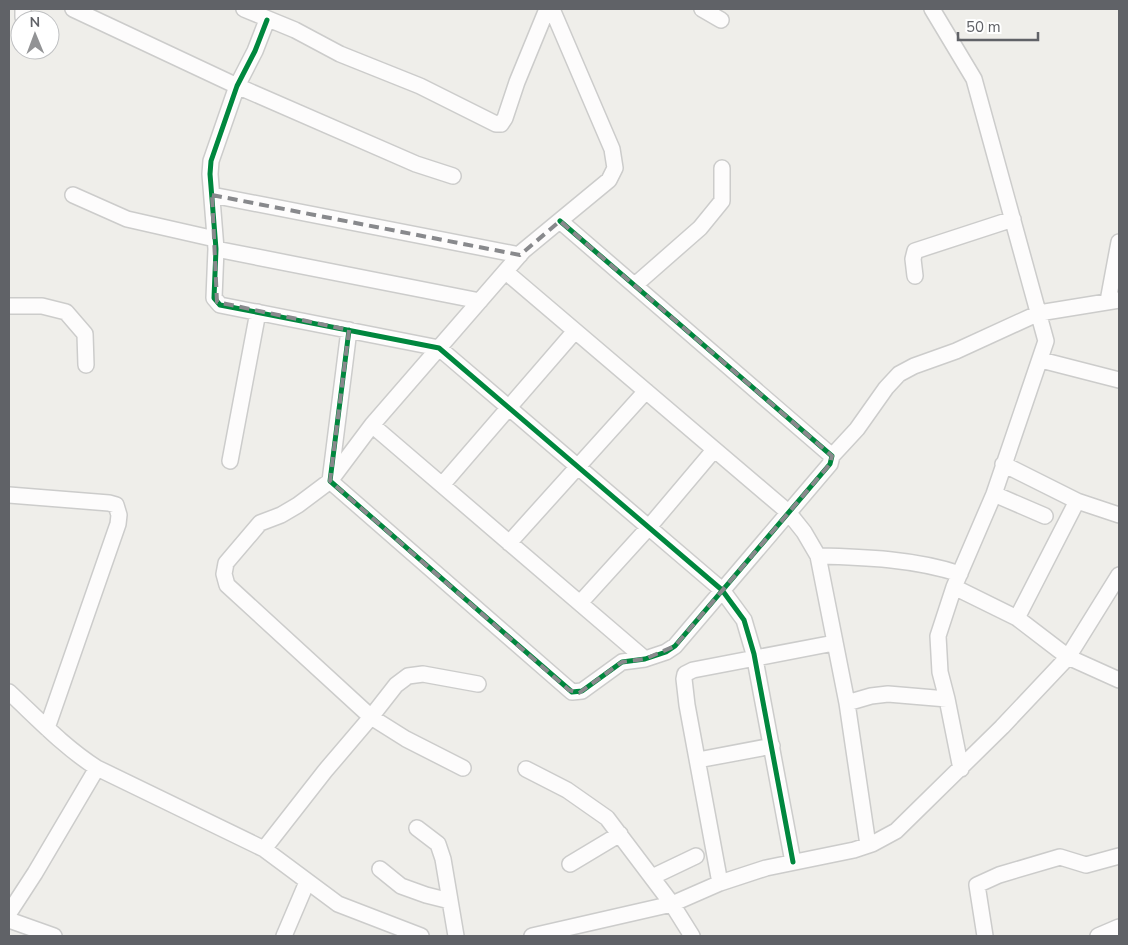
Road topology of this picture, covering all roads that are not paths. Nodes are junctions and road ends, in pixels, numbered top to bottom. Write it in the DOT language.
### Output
graph roads {
  1 [pos="73,9"];
  2 [pos="247,9"];
  3 [pos="547,9"];
  4 [pos="552,9"];
  5 [pos="702,9"];
  6 [pos="932,9"];
  7 [pos="267,20"];
  8 [pos="721,20"];
  9 [pos="236,86"];
  10 [pos="722,168"];
  11 [pos="453,176"];
  12 [pos="73,195"];
  13 [pos="212,195"];
  14 [pos="1013,219"];
  15 [pos="560,221"];
  16 [pos="1119,242"];
  17 [pos="215,244"];
  18 [pos="520,255"];
  19 [pos="506,272"];
  20 [pos="915,276"];
  21 [pos="634,285"];
  22 [pos="1114,300"];
  23 [pos="480,301"];
  24 [pos="9,306"];
  25 [pos="258,312"];
  26 [pos="1039,313"];
  27 [pos="349,330"];
  28 [pos="575,331"];
  29 [pos="439,348"];
  30 [pos="1041,360"];
  31 [pos="86,365"];
  32 [pos="1119,380"];
  33 [pos="646,392"];
  34 [pos="508,408"];
  35 [pos="372,425"];
  36 [pos="714,450"];
  37 [pos="832,456"];
  38 [pos="230,461"];
  39 [pos="1003,464"];
  40 [pos="578,467"];
  41 [pos="330,480"];
  42 [pos="442,485"];
  43 [pos="994,494"];
  44 [pos="9,495"];
  45 [pos="1077,501"];
  46 [pos="788,512"];
  47 [pos="1119,515"];
  48 [pos="1045,516"];
  49 [pos="649,527"];
  50 [pos="509,543"];
  51 [pos="818,556"];
  52 [pos="1119,575"];
  53 [pos="957,580"];
  54 [pos="722,590"];
  55 [pos="580,603"];
  56 [pos="1017,618"];
  57 [pos="834,643"];
  58 [pos="755,657"];
  59 [pos="1068,657"];
  60 [pos="645,659"];
  61 [pos="1119,680"];
  62 [pos="478,684"];
  63 [pos="9,692"];
  64 [pos="947,699"];
  65 [pos="847,703"];
  66 [pos="371,717"];
  67 [pos="47,728"];
  68 [pos="772,746"];
  69 [pos="698,760"];
  70 [pos="97,768"];
  71 [pos="463,768"];
  72 [pos="961,768"];
  73 [pos="526,769"];
  74 [pos="417,828"];
  75 [pos="620,834"];
  76 [pos="868,845"];
  77 [pos="264,849"];
  78 [pos="696,856"];
  79 [pos="1119,856"];
  80 [pos="793,862"];
  81 [pos="570,864"];
  82 [pos="380,869"];
  83 [pos="652,876"];
  84 [pos="307,882"];
  85 [pos="720,883"];
  86 [pos="450,902"];
  87 [pos="672,904"];
  88 [pos="9,913"];
  89 [pos="9,920"];
  90 [pos="1119,927"];
  91 [pos="414,935"];
  92 [pos="54,936"];
  93 [pos="284,936"];
  94 [pos="456,936"];
  95 [pos="532,936"];
  96 [pos="692,936"];
  97 [pos="985,936"];
  98 [pos="1098,936"];
  1 -- 9 [label="street"];
  2 -- 7 [label="street"];
  3 -- 7 [label="street"];
  4 -- 15 [label="street"];
  5 -- 8 [label="street"];
  6 -- 14 [label="street"];
  7 -- 9 [label="street"];
  9 -- 11 [label="street"];
  9 -- 13 [label="street"];
  10 -- 21 [label="street"];
  12 -- 17 [label="street"];
  13 -- 17 [label="street"];
  13 -- 18 [label="street"];
  14 -- 20 [label="street"];
  14 -- 26 [label="street"];
  15 -- 18 [label="street"];
  15 -- 21 [label="street"];
  16 -- 22 [label="street"];
  17 -- 23 [label="street"];
  17 -- 25 [label="street"];
  18 -- 19 [label="street"];
  19 -- 23 [label="street"];
  19 -- 28 [label="street"];
  21 -- 37 [label="street"];
  22 -- 26 [label="street"];
  23 -- 29 [label="street"];
  24 -- 31 [label="street"];
  25 -- 27 [label="street"];
  25 -- 38 [label="street"];
  26 -- 30 [label="street"];
  26 -- 37 [label="street"];
  27 -- 29 [label="street"];
  27 -- 41 [label="street"];
  28 -- 33 [label="street"];
  28 -- 34 [label="street"];
  29 -- 34 [label="street"];
  29 -- 35 [label="street"];
  30 -- 32 [label="street"];
  30 -- 39 [label="street"];
  33 -- 36 [label="street"];
  33 -- 40 [label="street"];
  34 -- 40 [label="street"];
  34 -- 42 [label="street"];
  35 -- 41 [label="street"];
  35 -- 42 [label="street"];
  36 -- 46 [label="street"];
  36 -- 49 [label="street"];
  37 -- 46 [label="street"];
  39 -- 43 [label="street"];
  39 -- 45 [label="street"];
  40 -- 49 [label="street"];
  40 -- 50 [label="street"];
  41 -- 60 [label="street"];
  41 -- 66 [label="street"];
  42 -- 50 [label="street"];
  43 -- 48 [label="street"];
  43 -- 53 [label="street"];
  44 -- 67 [label="street"];
  45 -- 47 [label="street"];
  45 -- 56 [label="street"];
  46 -- 51 [label="street"];
  46 -- 54 [label="street"];
  49 -- 54 [label="street"];
  49 -- 55 [label="street"];
  50 -- 55 [label="street"];
  51 -- 53 [label="street"];
  51 -- 57 [label="street"];
  52 -- 59 [label="street"];
  53 -- 56 [label="street"];
  53 -- 64 [label="street"];
  54 -- 58 [label="street"];
  54 -- 60 [label="street"];
  55 -- 60 [label="street"];
  56 -- 59 [label="street"];
  57 -- 58 [label="street"];
  57 -- 65 [label="street"];
  58 -- 68 [label="street"];
  58 -- 69 [label="street"];
  59 -- 61 [label="street"];
  59 -- 72 [label="street"];
  62 -- 66 [label="street"];
  63 -- 67 [label="street"];
  64 -- 65 [label="street"];
  64 -- 72 [label="street"];
  65 -- 76 [label="street"];
  66 -- 71 [label="street"];
  66 -- 77 [label="street"];
  67 -- 70 [label="street"];
  68 -- 69 [label="street"];
  68 -- 80 [label="street"];
  69 -- 85 [label="street"];
  70 -- 77 [label="street"];
  70 -- 88 [label="street"];
  72 -- 76 [label="street"];
  73 -- 75 [label="street"];
  74 -- 86 [label="street"];
  75 -- 81 [label="street"];
  75 -- 83 [label="street"];
  76 -- 80 [label="street"];
  77 -- 84 [label="street"];
  78 -- 83 [label="street"];
  79 -- 97 [label="street"];
  80 -- 85 [label="street"];
  82 -- 86 [label="street"];
  83 -- 87 [label="street"];
  84 -- 91 [label="street"];
  84 -- 93 [label="street"];
  85 -- 87 [label="street"];
  86 -- 94 [label="street"];
  87 -- 95 [label="street"];
  87 -- 96 [label="street"];
  89 -- 92 [label="street"];
  90 -- 98 [label="street"];
}
